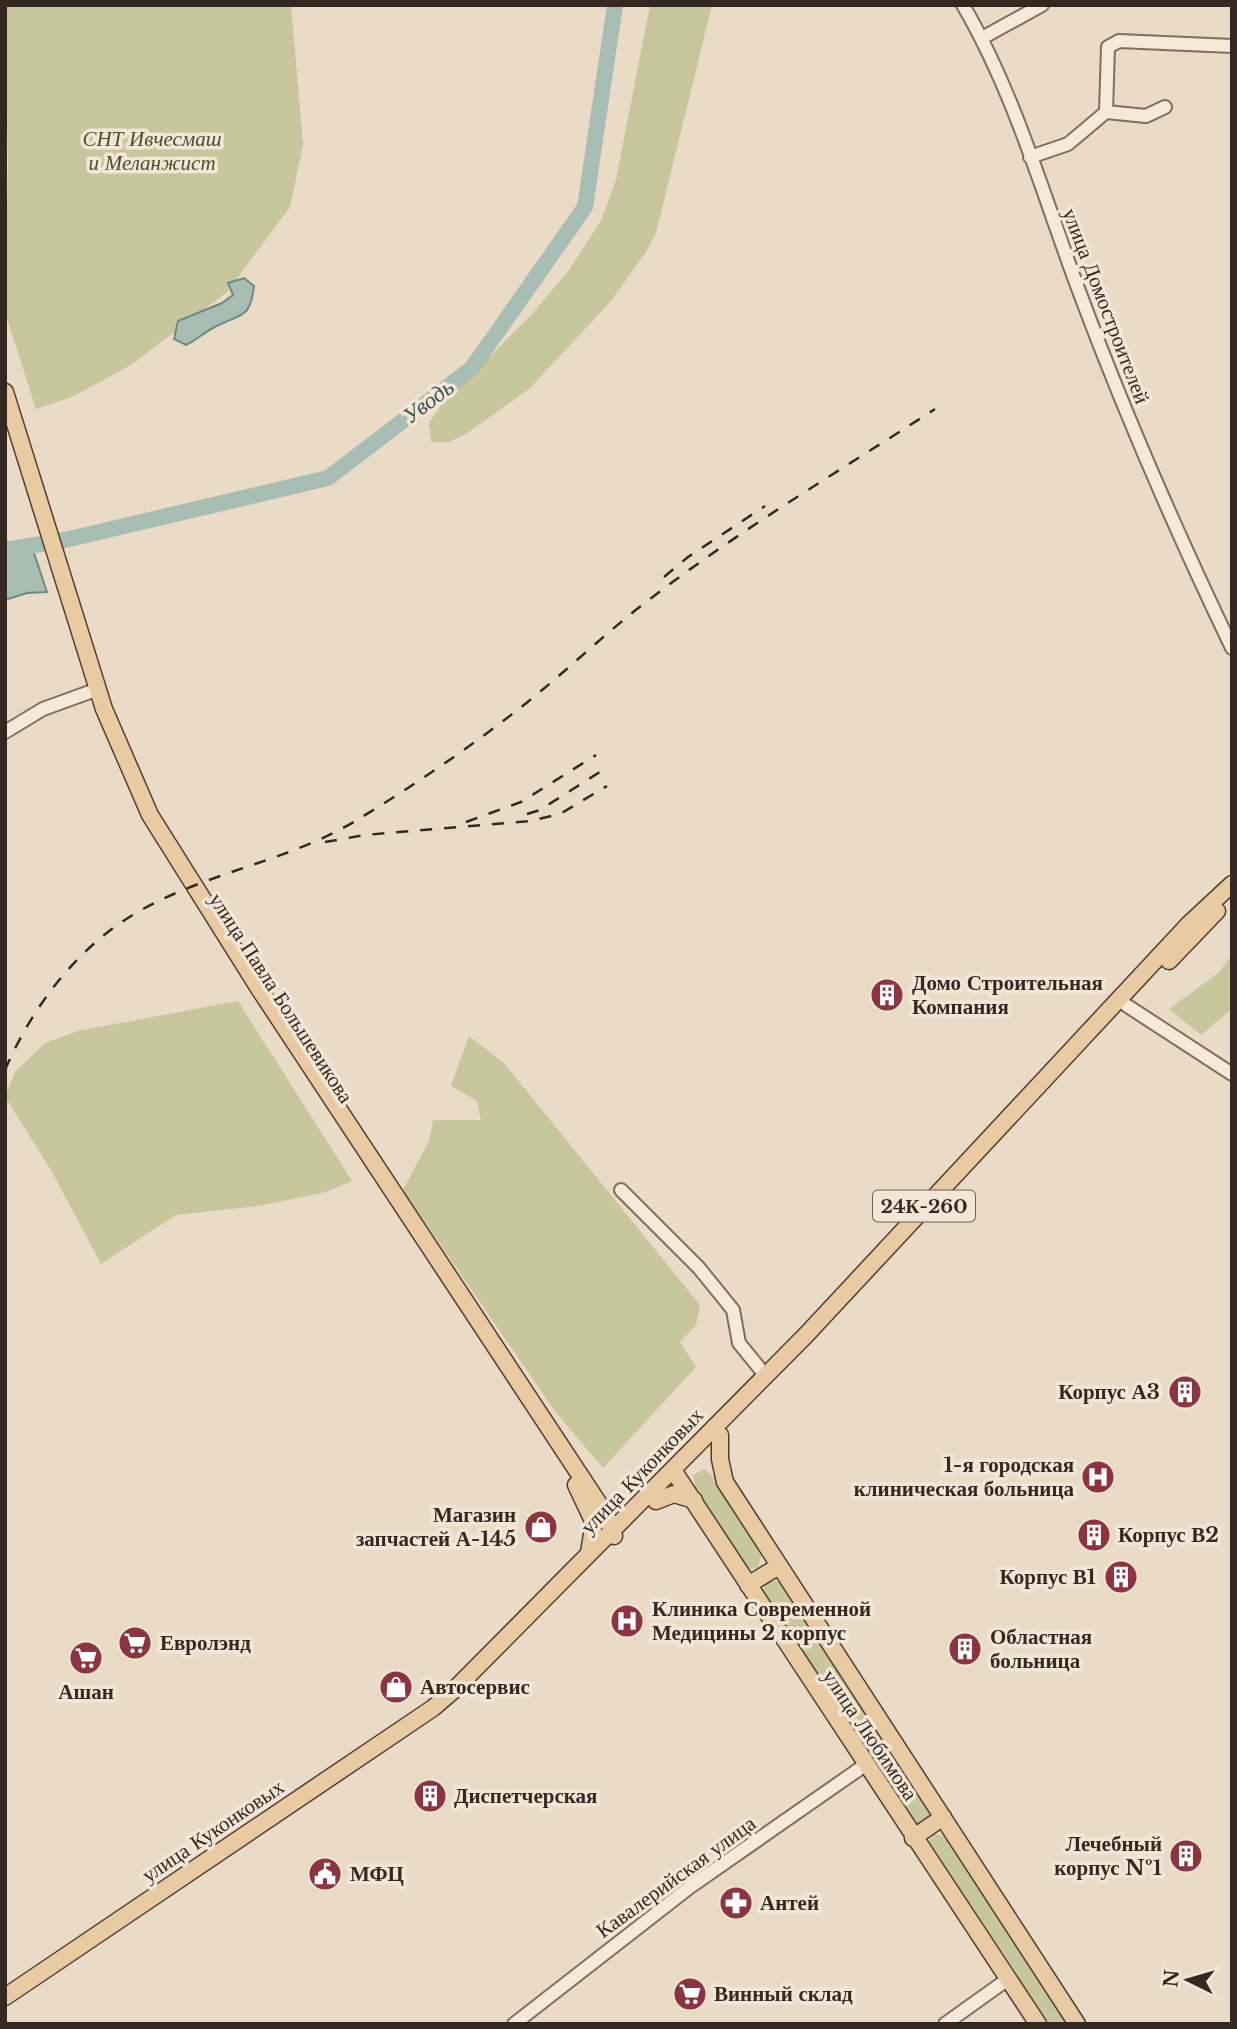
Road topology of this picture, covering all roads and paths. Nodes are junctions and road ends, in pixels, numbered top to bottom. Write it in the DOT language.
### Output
graph roads {
  1 [pos="963,5"];
  2 [pos="1042,5"];
  3 [pos="982,38"];
  4 [pos="1232,46"];
  5 [pos="1165,107"];
  6 [pos="1106,112"];
  7 [pos="1030,157"];
  8 [pos="5,392"];
  9 [pos="5,421"];
  10 [pos="37,511"];
  11 [pos="1232,648"];
  12 [pos="94,691"];
  13 [pos="5,732"];
  14 [pos="1232,884"];
  15 [pos="1232,896"];
  16 [pos="1123,1003"];
  17 [pos="1232,1074"];
  18 [pos="621,1190"];
  19 [pos="765,1375"];
  20 [pos="720,1435"];
  21 [pos="676,1474"];
  22 [pos="588,1496"];
  23 [pos="694,1500"];
  24 [pos="645,1507"];
  25 [pos="612,1537"];
  26 [pos="586,1558"];
  27 [pos="779,1566"];
  28 [pos="748,1585"];
  29 [pos="865,1765"];
  30 [pos="943,1817"];
  31 [pos="913,1838"];
  32 [pos="1008,1979"];
  33 [pos="5,1997"];
  34 [pos="5,2008"];
  35 [pos="514,2024"];
  36 [pos="945,2024"];
  37 [pos="1038,2024"];
  38 [pos="1077,2024"];
  1 -- 3 [label="street, улица Домостроителей"];
  2 -- 3 [label="street"];
  3 -- 7 [label="street, улица Домостроителей"];
  4 -- 6 [label="street"];
  5 -- 6 [label="street"];
  6 -- 7 [label="street"];
  7 -- 11 [label="street, улица Домостроителей"];
  8 -- 10 [label="main road"];
  9 -- 10 [label="main road"];
  10 -- 12 [label="main road, улица Павла Большевикова"];
  12 -- 13 [label="street"];
  12 -- 22 [label="main road, улица Павла Большевикова"];
  14 -- 16 [label="main road, улица Куконковых / 24К-260"];
  15 -- 16 [label="main road, улица Куконковых"];
  16 -- 17 [label="street"];
  16 -- 19 [label="main road, улица Куконковых / 24К-260"];
  16 -- 20 [label="main road, улица Куконковых"];
  18 -- 19 [label="street"];
  19 -- 21 [label="main road, улица Куконковых / 24К-260"];
  20 -- 21 [label="main road, улица Куконковых"];
  20 -- 27 [label="main road, улица Любимова"];
  21 -- 23 [label="main road, улица Любимова"];
  21 -- 24 [label="main road, улица Куконковых / 24К-260"];
  22 -- 24 [label="main road"];
  22 -- 25 [label="main road"];
  22 -- 26 [label="main road, улица Павла Большевикова"];
  23 -- 24 [label="main road"];
  23 -- 28 [label="main road, улица Любимова"];
  24 -- 25 [label="main road, улица Куконковых"];
  25 -- 26 [label="main road, улица Куконковых"];
  25 -- 34 [label="main road, улица Куконковых"];
  26 -- 33 [label="main road, улица Куконковых"];
  27 -- 28 [label="main road"];
  27 -- 30 [label="main road, улица Любимова"];
  28 -- 29 [label="main road, улица Любимова"];
  29 -- 31 [label="main road, улица Любимова"];
  29 -- 35 [label="street, Кавалерийская улица"];
  30 -- 31 [label="main road"];
  30 -- 38 [label="main road, улица Любимова"];
  31 -- 32 [label="main road, улица Любимова"];
  32 -- 36 [label="street"];
  32 -- 37 [label="main road, улица Любимова"];
}
